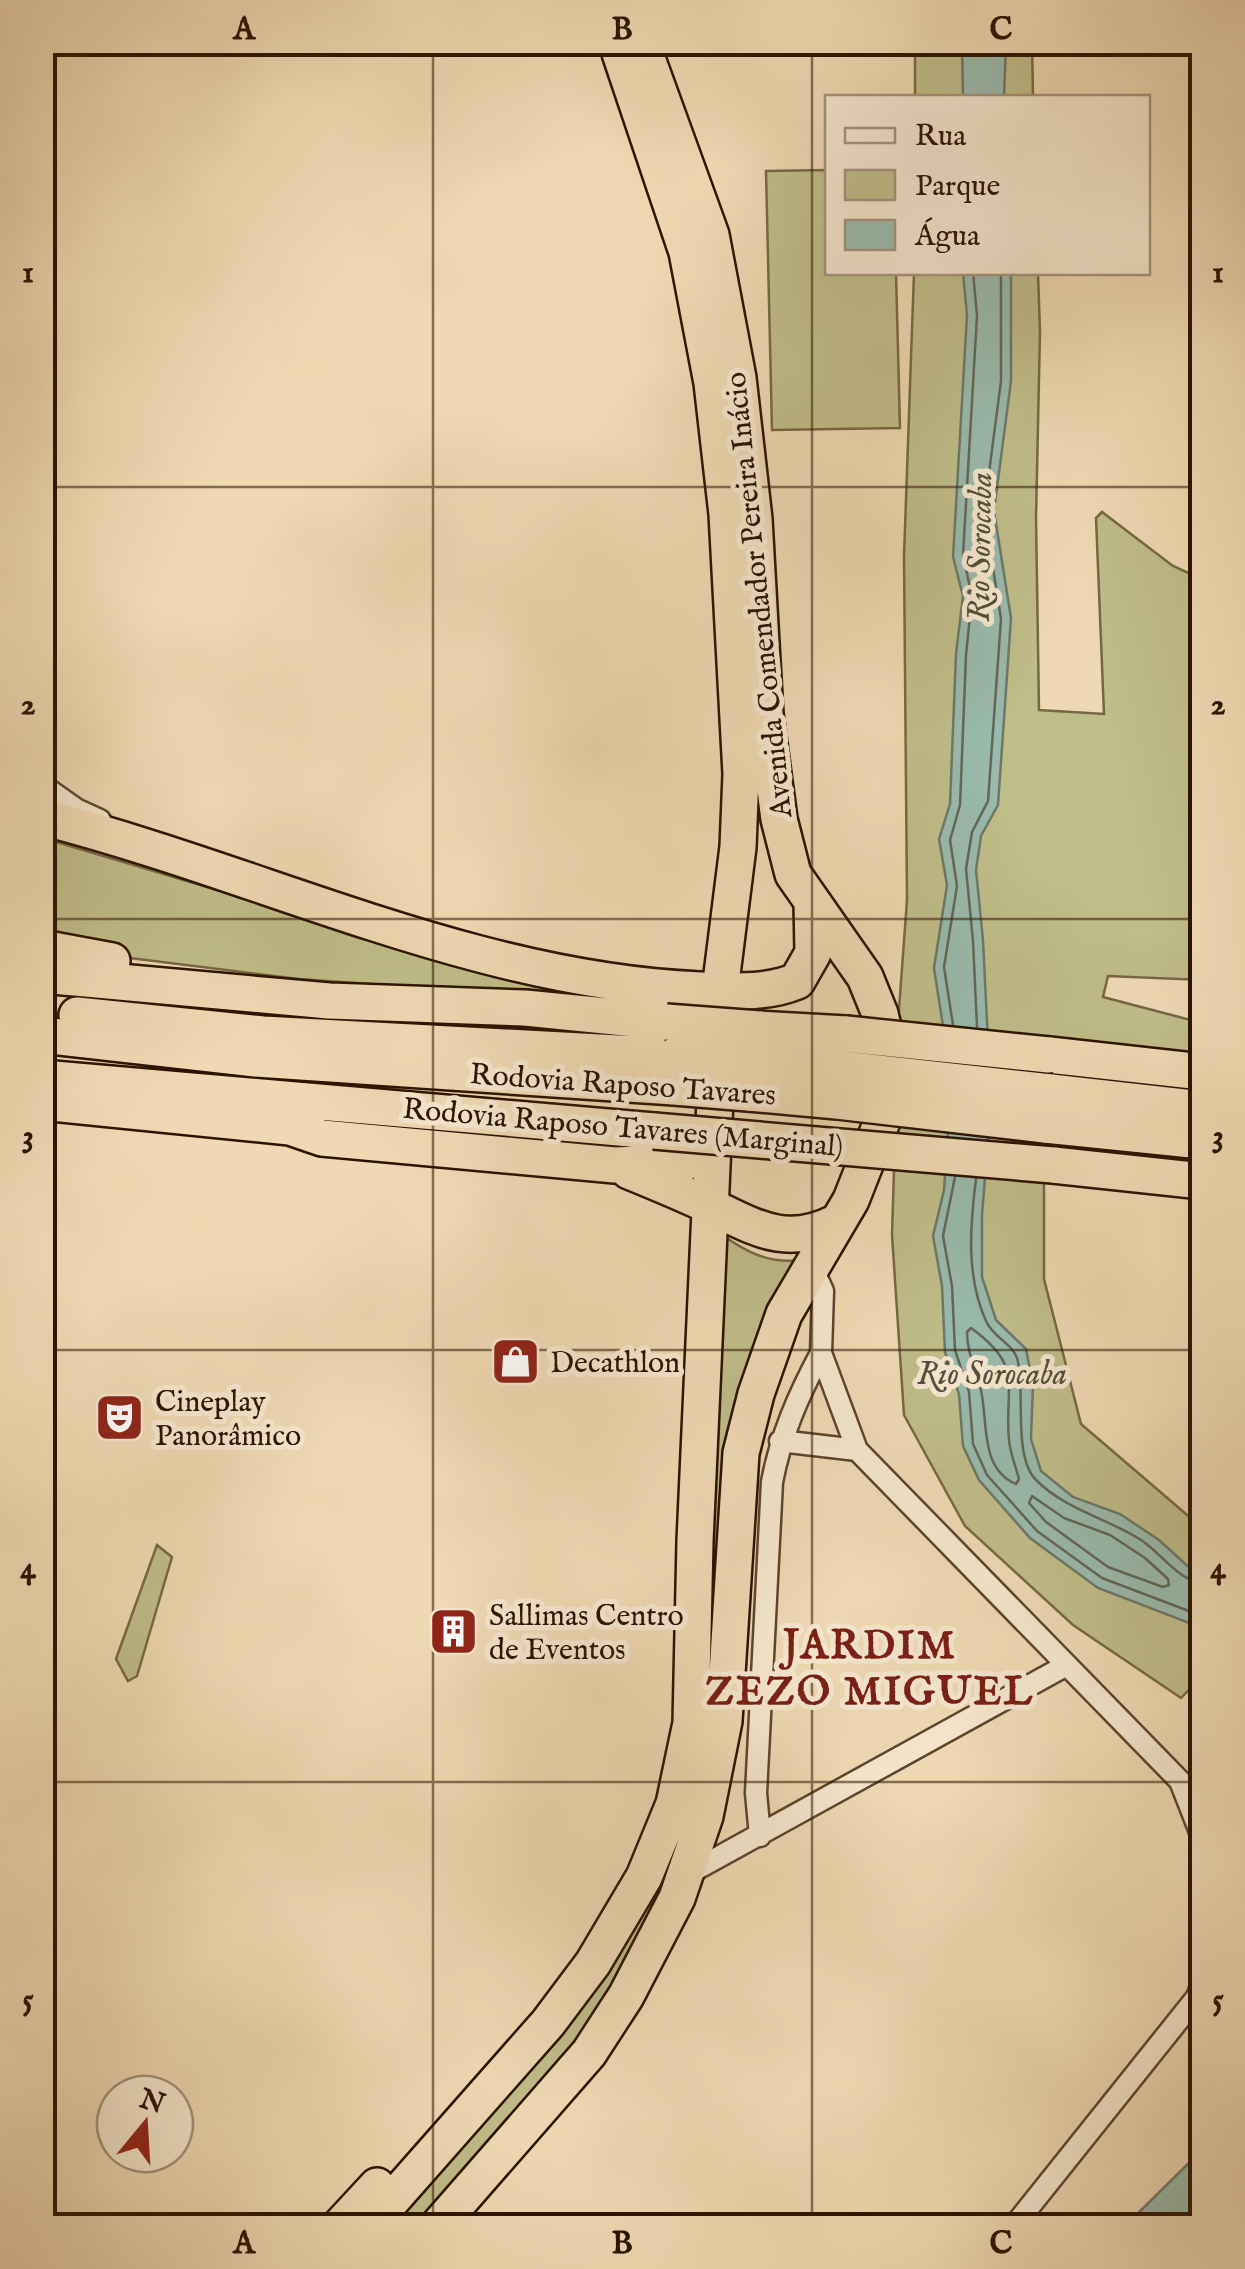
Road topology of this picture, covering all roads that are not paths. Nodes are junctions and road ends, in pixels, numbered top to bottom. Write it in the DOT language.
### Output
graph roads {
  1 [pos="616,42"];
  2 [pos="641,42"];
  3 [pos="42,784"];
  4 [pos="42,816"];
  5 [pos="42,828"];
  6 [pos="149,848"];
  7 [pos="812,900"];
  8 [pos="728,923"];
  9 [pos="42,948"];
  10 [pos="42,975"];
  11 [pos="720,990"];
  12 [pos="759,990"];
  13 [pos="329,1002"];
  14 [pos="42,1011"];
  15 [pos="42,1035"];
  16 [pos="669,1038"];
  17 [pos="1202,1072"];
  18 [pos="42,1078"];
  19 [pos="42,1102"];
  20 [pos="1048,1108"];
  21 [pos="1202,1109"];
  22 [pos="42,1122"];
  23 [pos="322,1138"];
  24 [pos="713,1141"];
  25 [pos="1202,1141"];
  26 [pos="615,1165"];
  27 [pos="1202,1181"];
  28 [pos="660,1184"];
  29 [pos="710,1206"];
  30 [pos="836,1222"];
  31 [pos="811,1265"];
  32 [pos="705,1314"];
  33 [pos="821,1353"];
  34 [pos="780,1441"];
  35 [pos="857,1450"];
  36 [pos="1065,1666"];
  37 [pos="760,1836"];
  38 [pos="1202,1837"];
  39 [pos="684,1876"];
  40 [pos="593,1964"];
  41 [pos="1202,1984"];
  42 [pos="340,2226"];
  43 [pos="369,2226"];
  44 [pos="438,2226"];
  45 [pos="1014,2226"];
  1 -- 8 [label="highway, Avenida Comendador Pereira Inácio"];
  2 -- 7 [label="highway, Avenida Comendador Pereira Inácio"];
  3 -- 6 [label="street"];
  4 -- 6 [label="highway"];
  5 -- 6 [label="highway"];
  6 -- 16 [label="highway"];
  7 -- 12 [label="highway"];
  7 -- 30 [label="highway, Avenida Comendador Pereira Inácio"];
  8 -- 11 [label="highway, Avenida Comendador Pereira Inácio"];
  8 -- 12 [label="highway"];
  8 -- 16 [label="highway"];
  9 -- 13 [label="highway"];
  10 -- 13 [label="highway"];
  11 -- 12 [label="highway"];
  11 -- 16 [label="highway"];
  11 -- 24 [label="highway, Avenida Comendador Pereira Inácio"];
  13 -- 16 [label="highway"];
  14 -- 16 [label="highway, Rodovia Raposo Tavares"];
  15 -- 16 [label="highway, Rodovia Raposo Tavares"];
  16 -- 17 [label="highway, Rodovia Raposo Tavares, bridge"];
  16 -- 20 [label="highway, Rodovia Raposo Tavares, bridge"];
  18 -- 27 [label="highway, Rodovia Raposo Tavares (Marginal), bridge"];
  19 -- 23 [label="highway"];
  20 -- 21 [label="highway, Rodovia Raposo Tavares"];
  20 -- 25 [label="highway, Rodovia Raposo Tavares"];
  22 -- 23 [label="highway"];
  23 -- 26 [label="highway"];
  24 -- 26 [label="highway"];
  24 -- 29 [label="highway, Avenida Comendador Pereira Inácio"];
  26 -- 28 [label="highway"];
  28 -- 29 [label="highway"];
  28 -- 32 [label="highway"];
  29 -- 30 [label="highway"];
  29 -- 32 [label="highway, Avenida Comendador Pereira Inácio"];
  30 -- 31 [label="highway, Avenida Comendador Pereira Inácio"];
  31 -- 33 [label="street"];
  31 -- 39 [label="highway, Avenida Comendador Pereira Inácio"];
  32 -- 40 [label="highway, Avenida Comendador Pereira Inácio"];
  33 -- 34 [label="street"];
  33 -- 35 [label="street"];
  34 -- 35 [label="street"];
  34 -- 37 [label="street"];
  35 -- 36 [label="street"];
  36 -- 37 [label="street"];
  36 -- 38 [label="street"];
  37 -- 39 [label="street"];
  39 -- 44 [label="highway, Avenida Comendador Pereira Inácio"];
  40 -- 42 [label="highway"];
  40 -- 43 [label="highway"];
  41 -- 45 [label="street"];
}
